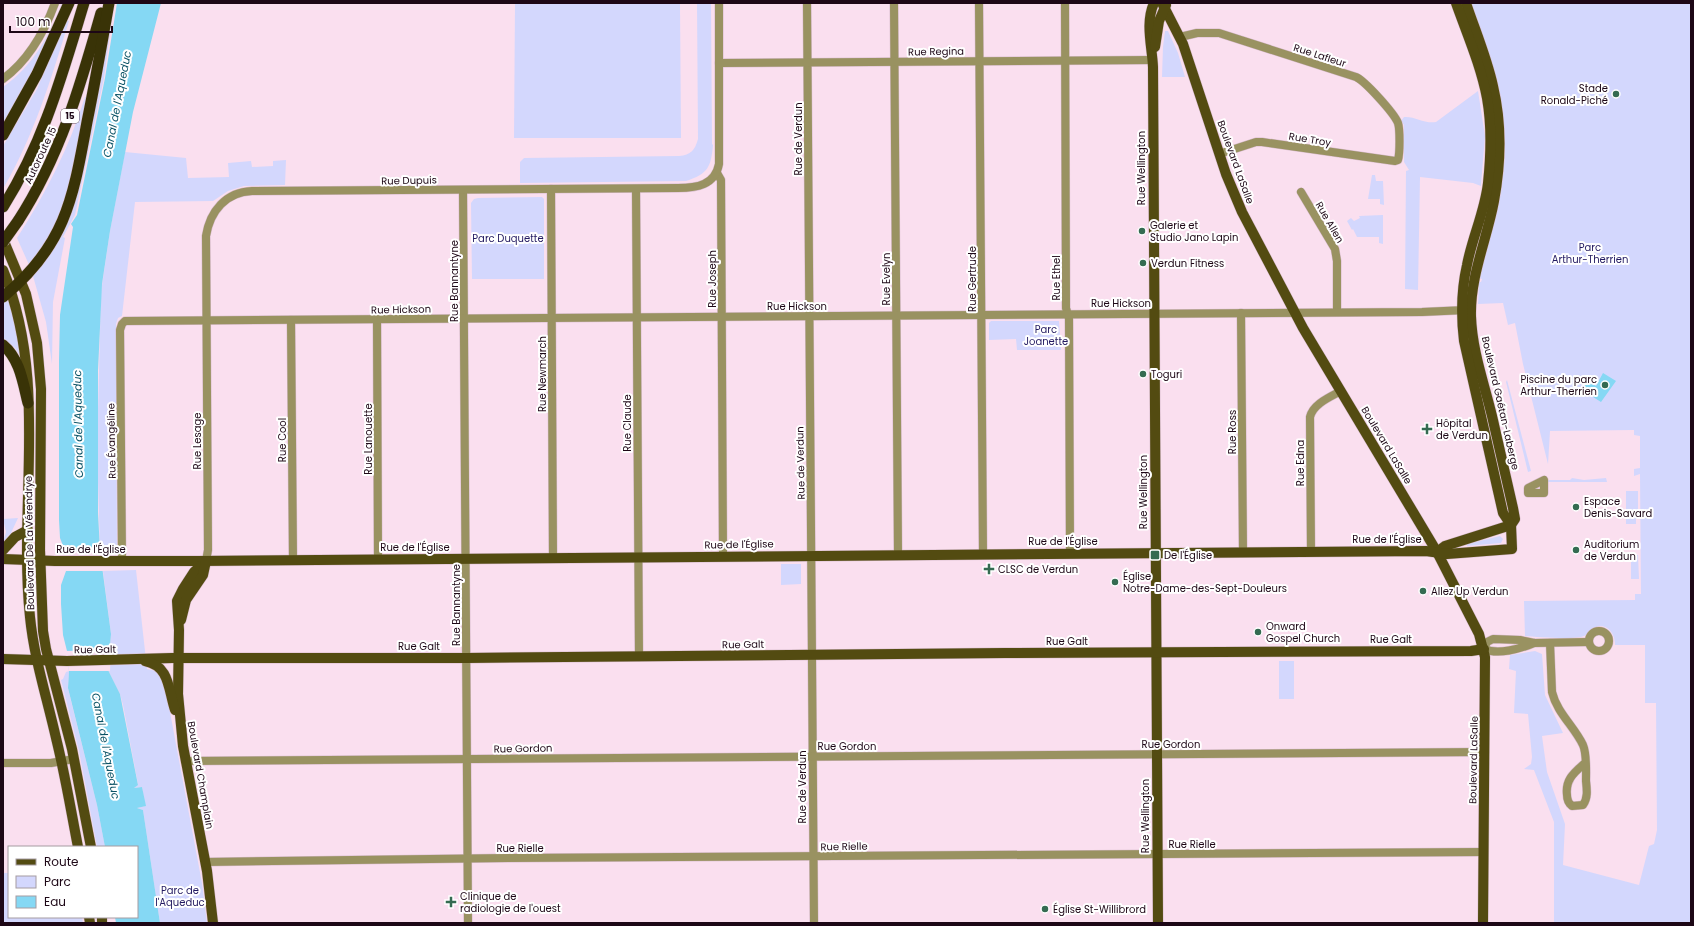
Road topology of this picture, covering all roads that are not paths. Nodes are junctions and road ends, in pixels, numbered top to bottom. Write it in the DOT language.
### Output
graph roads {
  1 [pos="55,3"];
  2 [pos="69,3"];
  3 [pos="84,3"];
  4 [pos="104,3"];
  5 [pos="109,3"];
  6 [pos="719,3"];
  7 [pos="807,3"];
  8 [pos="894,3"];
  9 [pos="979,3"];
  10 [pos="1065,3"];
  11 [pos="1154,3"];
  12 [pos="1456,3"];
  13 [pos="1466,3"];
  14 [pos="1165,5"];
  15 [pos="1180,38"];
  16 [pos="1153,60"];
  17 [pos="980,61"];
  18 [pos="1065,61"];
  19 [pos="895,62"];
  20 [pos="719,63"];
  21 [pos="807,63"];
  22 [pos="3,80"];
  23 [pos="3,134"];
  24 [pos="1219,154"];
  25 [pos="1398,160"];
  26 [pos="717,173"];
  27 [pos="551,189"];
  28 [pos="636,189"];
  29 [pos="463,190"];
  30 [pos="1301,192"];
  31 [pos="5,203"];
  32 [pos="3,240"];
  33 [pos="3,270"];
  34 [pos="22,281"];
  35 [pos="7,294"];
  36 [pos="1466,310"];
  37 [pos="1295,312"];
  38 [pos="1337,312"];
  39 [pos="1154,313"];
  40 [pos="1241,313"];
  41 [pos="1068,314"];
  42 [pos="897,315"];
  43 [pos="982,315"];
  44 [pos="809,316"];
  45 [pos="636,317"];
  46 [pos="722,317"];
  47 [pos="464,318"];
  48 [pos="551,318"];
  49 [pos="377,319"];
  50 [pos="206,320"];
  51 [pos="291,320"];
  52 [pos="124,322"];
  53 [pos="3,345"];
  54 [pos="1341,391"];
  55 [pos="28,403"];
  56 [pos="1510,526"];
  57 [pos="28,530"];
  58 [pos="1512,549"];
  59 [pos="3,550"];
  60 [pos="1243,552"];
  61 [pos="1311,552"];
  62 [pos="1437,552"];
  63 [pos="1070,553"];
  64 [pos="1156,553"];
  65 [pos="898,554"];
  66 [pos="983,554"];
  67 [pos="811,555"];
  68 [pos="723,556"];
  69 [pos="638,557"];
  70 [pos="553,558"];
  71 [pos="3,559"];
  72 [pos="378,559"];
  73 [pos="465,559"];
  74 [pos="293,560"];
  75 [pos="28,561"];
  76 [pos="41,561"];
  77 [pos="122,561"];
  78 [pos="206,561"];
  79 [pos="1588,642"];
  80 [pos="1534,643"];
  81 [pos="1550,643"];
  82 [pos="1484,649"];
  83 [pos="1156,652"];
  84 [pos="812,655"];
  85 [pos="639,657"];
  86 [pos="179,658"];
  87 [pos="466,658"];
  88 [pos="3,659"];
  89 [pos="140,660"];
  90 [pos="37,661"];
  91 [pos="49,661"];
  92 [pos="180,725"];
  93 [pos="1485,752"];
  94 [pos="1157,754"];
  95 [pos="812,756"];
  96 [pos="74,759"];
  97 [pos="467,759"];
  98 [pos="62,761"];
  99 [pos="185,761"];
  100 [pos="3,763"];
  101 [pos="1585,763"];
  102 [pos="78,846"];
  103 [pos="91,846"];
  104 [pos="1484,852"];
  105 [pos="1158,854"];
  106 [pos="813,857"];
  107 [pos="468,858"];
  108 [pos="205,862"];
  109 [pos="213,923"];
  110 [pos="468,923"];
  111 [pos="814,923"];
  112 [pos="1158,923"];
  113 [pos="1483,923"];
  1 -- 22 [label="street"];
  2 -- 23 [label="highway"];
  3 -- 31 [label="highway, Autoroute 15 / 15"];
  4 -- 32 [label="highway, Autoroute 15 / 15, bridge"];
  5 -- 34 [label="highway"];
  6 -- 20 [label="street, Rue Joseph"];
  7 -- 21 [label="street, Rue de Verdun"];
  8 -- 19 [label="street, Rue Evelyn"];
  9 -- 17 [label="street, Rue Gertrude"];
  10 -- 18 [label="street, Rue Ethel"];
  11 -- 16 [label="main road, Rue Wellington"];
  12 -- 36 [label="main road, Boulevard Gaétan-Laberge"];
  13 -- 36 [label="main road, Boulevard Gaétan-Laberge"];
  14 -- 15 [label="main road, Boulevard LaSalle"];
  14 -- 16 [label="main road, Rue Wellington"];
  15 -- 24 [label="main road, Boulevard LaSalle"];
  15 -- 25 [label="street, Rue Lafleur"];
  16 -- 18 [label="street, Rue Regina"];
  16 -- 39 [label="main road, Rue Wellington"];
  17 -- 18 [label="street, Rue Regina"];
  17 -- 19 [label="street, Rue Regina"];
  17 -- 43 [label="street, Rue Gertrude"];
  18 -- 41 [label="street, Rue Ethel"];
  19 -- 21 [label="street, Rue Regina"];
  19 -- 42 [label="street, Rue Evelyn"];
  20 -- 21 [label="street, Rue Regina"];
  20 -- 26 [label="street, Rue Joseph"];
  21 -- 44 [label="street, Rue de Verdun"];
  24 -- 25 [label="street, Rue Troy"];
  24 -- 37 [label="main road, Boulevard LaSalle"];
  26 -- 28 [label="street, Rue Dupuis"];
  26 -- 46 [label="street, Rue Joseph"];
  27 -- 28 [label="street, Rue Dupuis"];
  27 -- 29 [label="street, Rue Dupuis"];
  27 -- 48 [label="street, Rue Newmarch"];
  28 -- 45 [label="street, Rue Claude"];
  29 -- 47 [label="street, Rue Bannantyne"];
  29 -- 50 [label="street, Rue Dupuis"];
  30 -- 38 [label="street, Rue Allen"];
  32 -- 34 [label="main road, Boulevard De La Vérendrye"];
  33 -- 35 [label="main road, Boulevard De La Vérendrye"];
  34 -- 35 [label="highway"];
  34 -- 76 [label="main road, Boulevard De La Vérendrye"];
  35 -- 55 [label="main road, Boulevard De La Vérendrye"];
  36 -- 38 [label="street, Rue Hickson"];
  36 -- 56 [label="main road, Boulevard Gaétan-Laberge"];
  37 -- 38 [label="street, Rue Hickson"];
  37 -- 40 [label="street, Rue Hickson"];
  37 -- 54 [label="main road, Boulevard LaSalle"];
  39 -- 40 [label="street, Rue Hickson"];
  39 -- 41 [label="street, Rue Hickson"];
  39 -- 64 [label="main road, Rue Wellington"];
  40 -- 60 [label="street, Rue Ross"];
  41 -- 43 [label="street, Rue Hickson"];
  41 -- 63 [label="street, Rue Ethel"];
  42 -- 43 [label="street, Rue Hickson"];
  42 -- 44 [label="street, Rue Hickson"];
  42 -- 65 [label="street, Rue Evelyn"];
  43 -- 66 [label="street, Rue Gertrude"];
  44 -- 46 [label="street, Rue Hickson"];
  44 -- 67 [label="street, Rue de Verdun"];
  45 -- 46 [label="street, Rue Hickson"];
  45 -- 48 [label="street, Rue Hickson"];
  45 -- 69 [label="street, Rue Claude"];
  46 -- 68 [label="street, Rue Joseph"];
  47 -- 48 [label="street, Rue Hickson"];
  47 -- 49 [label="street, Rue Hickson"];
  47 -- 73 [label="street, Rue Bannantyne"];
  48 -- 70 [label="street, Rue Newmarch"];
  49 -- 51 [label="street, Rue Hickson"];
  49 -- 72 [label="street, Rue Lanouette"];
  50 -- 51 [label="street, Rue Hickson"];
  50 -- 52 [label="street, Rue Hickson"];
  50 -- 78 [label="street, Rue Lesage"];
  51 -- 74 [label="street, Rue Cool"];
  52 -- 77 [label="street, Rue Évangéline"];
  53 -- 55 [label="highway"];
  54 -- 61 [label="street, Rue Edna"];
  54 -- 62 [label="main road, Boulevard LaSalle"];
  55 -- 57 [label="main road, Boulevard De La Vérendrye"];
  56 -- 58 [label="main road, Boulevard Gaétan-Laberge"];
  56 -- 62 [label="main road, Rue de l'Église"];
  57 -- 59 [label="main road"];
  57 -- 75 [label="main road, Boulevard De La Vérendrye"];
  58 -- 62 [label="main road, Rue de l'Église"];
  60 -- 61 [label="main road, Rue de l'Église"];
  60 -- 64 [label="main road, Rue de l'Église"];
  61 -- 62 [label="main road, Rue de l'Église"];
  62 -- 82 [label="main road, Boulevard LaSalle"];
  63 -- 64 [label="main road, Rue de l'Église"];
  63 -- 66 [label="main road, Rue de l'Église"];
  64 -- 83 [label="main road, Rue Wellington"];
  65 -- 66 [label="main road, Rue de l'Église"];
  65 -- 67 [label="main road, Rue de l'Église"];
  67 -- 68 [label="main road, Rue de l'Église"];
  67 -- 84 [label="street, Rue de Verdun"];
  68 -- 69 [label="main road, Rue de l'Église"];
  69 -- 70 [label="main road, Rue de l'Église"];
  69 -- 85 [label="street, Rue Claude"];
  70 -- 73 [label="main road, Rue de l'Église"];
  71 -- 75 [label="main road, Rue de l'Église"];
  72 -- 73 [label="main road, Rue de l'Église"];
  72 -- 74 [label="main road, Rue de l'Église"];
  73 -- 87 [label="street, Rue Bannantyne"];
  74 -- 78 [label="main road, Rue de l'Église"];
  75 -- 76 [label="main road, Rue de l'Église"];
  75 -- 90 [label="main road, Boulevard De La Vérendrye"];
  76 -- 77 [label="main road, Rue de l'Église"];
  76 -- 91 [label="main road, Boulevard De La Vérendrye"];
  77 -- 78 [label="main road, Rue de l'Église"];
  78 -- 86 [label="main road, Boulevard Champlain"];
  79 -- 81 [label="street, Rue Galt"];
  80 -- 81 [label="street, Rue Galt"];
  80 -- 82 [label="street, Rue Galt"];
  80 -- 82 [label="street, Rue Galt"];
  81 -- 101 [label="street"];
  82 -- 83 [label="main road, Rue Galt"];
  82 -- 93 [label="main road, Boulevard LaSalle"];
  83 -- 84 [label="main road, Rue Galt"];
  83 -- 94 [label="main road, Rue Wellington"];
  84 -- 85 [label="main road, Rue Galt"];
  84 -- 95 [label="street, Rue de Verdun"];
  85 -- 87 [label="main road, Rue Galt"];
  86 -- 87 [label="main road, Rue Galt"];
  86 -- 89 [label="main road, Rue Galt"];
  86 -- 92 [label="main road, Boulevard Champlain"];
  87 -- 97 [label="street, Rue Bannantyne"];
  88 -- 90 [label="main road, Rue Galt"];
  89 -- 91 [label="main road, Rue Galt"];
  89 -- 92 [label="main road"];
  90 -- 91 [label="main road, Rue Galt"];
  90 -- 98 [label="main road, Boulevard De La Vérendrye"];
  91 -- 96 [label="main road, Boulevard De La Vérendrye"];
  92 -- 99 [label="main road, Boulevard Champlain"];
  93 -- 94 [label="street, Rue Gordon"];
  93 -- 104 [label="main road, Boulevard LaSalle"];
  94 -- 95 [label="street, Rue Gordon"];
  94 -- 105 [label="main road, Rue Wellington"];
  95 -- 97 [label="street, Rue Gordon"];
  95 -- 106 [label="street, Rue de Verdun"];
  96 -- 98 [label="street"];
  96 -- 103 [label="main road, Boulevard De La Vérendrye"];
  97 -- 99 [label="street, Rue Gordon"];
  97 -- 107 [label="street, Rue Bannantyne"];
  98 -- 100 [label="street"];
  98 -- 102 [label="main road, Boulevard De La Vérendrye"];
  99 -- 108 [label="main road, Boulevard Champlain"];
  101 -- 101 [label="street"];
  104 -- 105 [label="street, Rue Rielle"];
  104 -- 113 [label="main road, Boulevard LaSalle"];
  105 -- 106 [label="street, Rue Rielle"];
  105 -- 112 [label="main road, Rue Wellington"];
  106 -- 107 [label="street, Rue Rielle"];
  106 -- 111 [label="street, Rue de Verdun"];
  107 -- 108 [label="street, Rue Rielle"];
  107 -- 110 [label="street, Rue Bannantyne"];
  108 -- 109 [label="main road, Boulevard Champlain"];
}
